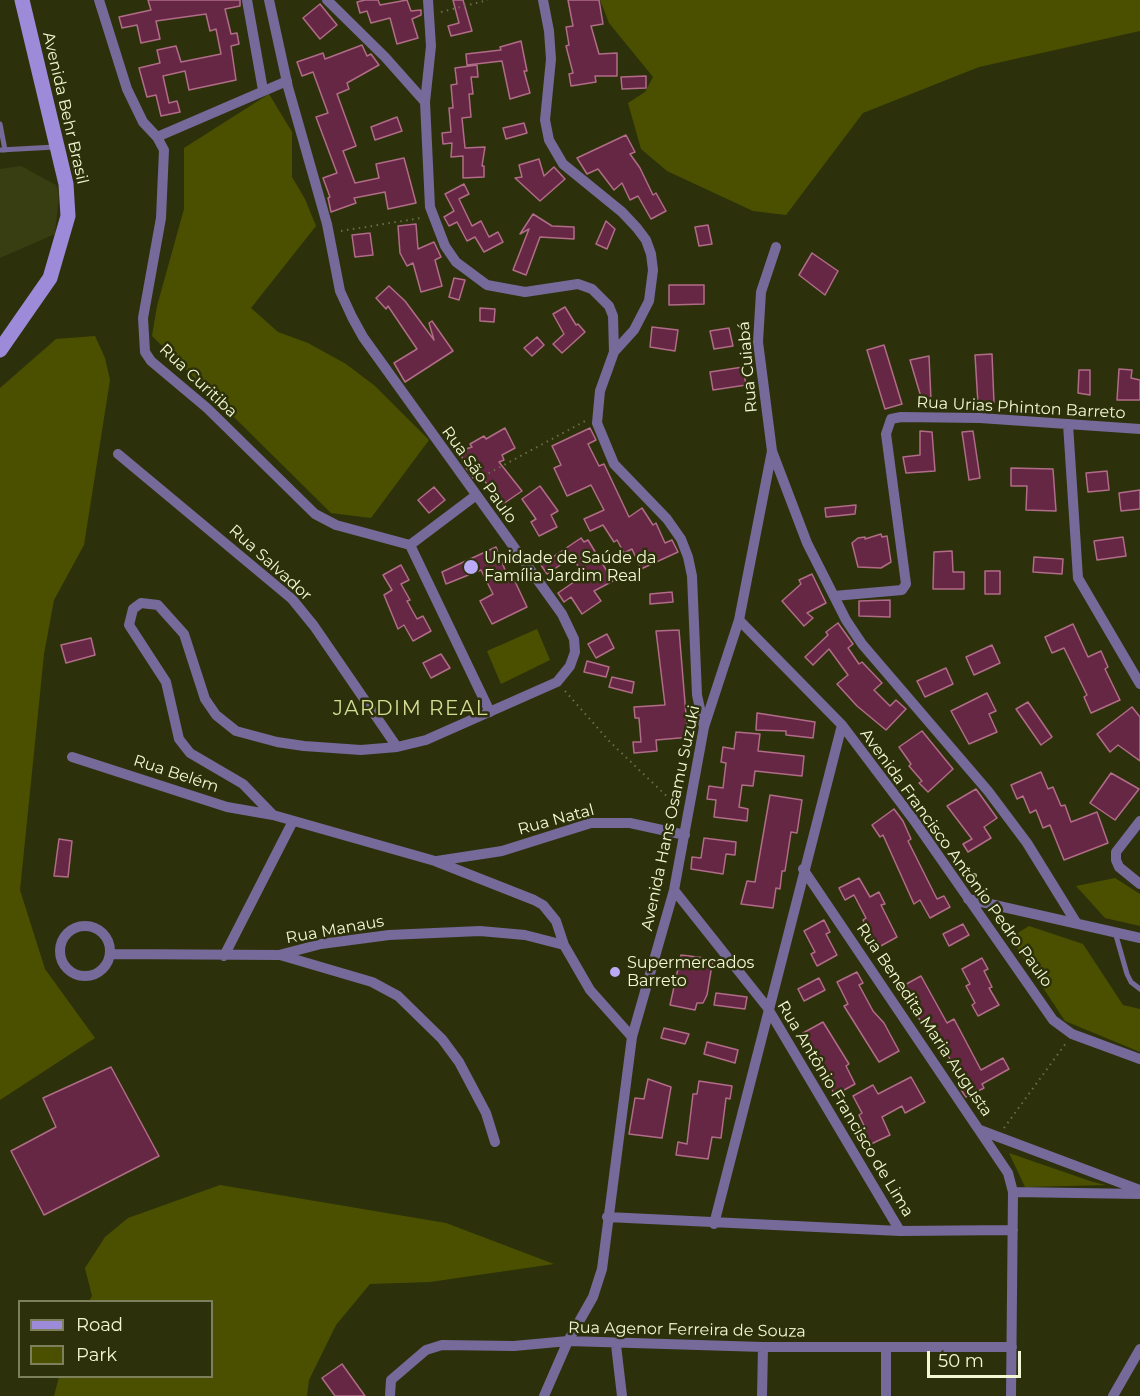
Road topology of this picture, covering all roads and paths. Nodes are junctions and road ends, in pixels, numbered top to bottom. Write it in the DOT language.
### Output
graph roads {
  1 [pos="22,0"];
  2 [pos="99,0"];
  3 [pos="248,0"];
  4 [pos="268,0"];
  5 [pos="327,0"];
  6 [pos="428,0"];
  7 [pos="488,0"];
  8 [pos="543,0"];
  9 [pos="431,15"];
  10 [pos="287,81"];
  11 [pos="263,90"];
  12 [pos="425,102"];
  13 [pos="0,124"];
  14 [pos="157,137"];
  15 [pos="57,147"];
  16 [pos="3,150"];
  17 [pos="432,216"];
  18 [pos="329,233"];
  19 [pos="776,247"];
  20 [pos="0,350"];
  21 [pos="614,352"];
  22 [pos="597,415"];
  23 [pos="1068,424"];
  24 [pos="1140,429"];
  25 [pos="772,451"];
  26 [pos="118,454"];
  27 [pos="468,484"];
  28 [pos="475,496"];
  29 [pos="410,545"];
  30 [pos="834,596"];
  31 [pos="739,620"];
  32 [pos="557,682"];
  33 [pos="1140,684"];
  34 [pos="490,712"];
  35 [pos="842,725"];
  36 [pos="704,727"];
  37 [pos="397,747"];
  38 [pos="72,757"];
  39 [pos="273,815"];
  40 [pos="688,818"];
  41 [pos="293,821"];
  42 [pos="1140,821"];
  43 [pos="686,835"];
  44 [pos="435,861"];
  45 [pos="803,868"];
  46 [pos="1140,884"];
  47 [pos="674,890"];
  48 [pos="969,899"];
  49 [pos="1077,924"];
  50 [pos="1114,932"];
  51 [pos="1140,938"];
  52 [pos="564,945"];
  53 [pos="110,954"];
  54 [pos="279,955"];
  55 [pos="224,956"];
  56 [pos="1140,989"];
  57 [pos="767,1007"];
  58 [pos="1072,1034"];
  59 [pos="632,1037"];
  60 [pos="1140,1059"];
  61 [pos="980,1130"];
  62 [pos="999,1135"];
  63 [pos="495,1142"];
  64 [pos="1013,1192"];
  65 [pos="1140,1192"];
  66 [pos="607,1216"];
  67 [pos="714,1224"];
  68 [pos="1013,1230"];
  69 [pos="900,1232"];
  70 [pos="568,1341"];
  71 [pos="616,1345"];
  72 [pos="763,1347"];
  73 [pos="1012,1347"];
  74 [pos="886,1348"];
  75 [pos="1140,1349"];
  76 [pos="390,1396"];
  77 [pos="544,1396"];
  78 [pos="622,1396"];
  79 [pos="762,1396"];
  80 [pos="886,1396"];
  81 [pos="1011,1396"];
  82 [pos="1113,1396"];
  1 -- 15 [label="street, Avenida Behr Brasil"];
  2 -- 14 [label="street"];
  3 -- 11 [label="street"];
  4 -- 10 [label="street, Rua São Paulo"];
  5 -- 12 [label="street"];
  6 -- 9 [label="street"];
  7 -- 9 [label="path"];
  8 -- 21 [label="street"];
  9 -- 12 [label="street"];
  10 -- 11 [label="street"];
  10 -- 18 [label="street, Rua São Paulo"];
  11 -- 14 [label="street"];
  12 -- 17 [label="street"];
  13 -- 16 [label="lane"];
  14 -- 29 [label="street, Rua Curitiba"];
  15 -- 16 [label="lane"];
  15 -- 20 [label="street, Avenida Behr Brasil"];
  17 -- 18 [label="path"];
  17 -- 21 [label="street"];
  18 -- 27 [label="street, Rua São Paulo"];
  19 -- 25 [label="street, Rua Cuiabá"];
  21 -- 22 [label="street"];
  22 -- 27 [label="path"];
  22 -- 36 [label="street"];
  23 -- 24 [label="street, Rua Urias Phinton Barreto"];
  23 -- 30 [label="street, Rua Urias Phinton Barreto"];
  23 -- 33 [label="street"];
  25 -- 30 [label="street"];
  25 -- 31 [label="street, Avenida Hans Osamu Suzuki"];
  26 -- 37 [label="street, Rua Salvador"];
  27 -- 28 [label="street, Rua São Paulo"];
  28 -- 29 [label="street"];
  28 -- 32 [label="street, Rua São Paulo"];
  29 -- 34 [label="street"];
  30 -- 49 [label="street"];
  31 -- 35 [label="street, Avenida Francisco Antônio Pedro Paulo"];
  31 -- 36 [label="street, Avenida Hans Osamu Suzuki"];
  32 -- 34 [label="street"];
  32 -- 40 [label="path"];
  34 -- 37 [label="street"];
  35 -- 45 [label="street"];
  35 -- 48 [label="street, Avenida Francisco Antônio Pedro Paulo"];
  36 -- 40 [label="street, Avenida Hans Osamu Suzuki"];
  37 -- 39 [label="street"];
  38 -- 39 [label="street, Rua Belém"];
  39 -- 41 [label="street"];
  40 -- 43 [label="street, Avenida Hans Osamu Suzuki"];
  41 -- 44 [label="street"];
  41 -- 55 [label="street"];
  42 -- 46 [label="street"];
  43 -- 44 [label="street, Rua Natal"];
  43 -- 47 [label="street, Avenida Hans Osamu Suzuki"];
  44 -- 52 [label="street"];
  45 -- 57 [label="street"];
  45 -- 61 [label="street, Rua Benedita Maria Augusta"];
  47 -- 57 [label="street, Rua Antônio Francisco de Lima"];
  47 -- 59 [label="street, Avenida Hans Osamu Suzuki"];
  48 -- 49 [label="street"];
  48 -- 58 [label="street, Avenida Francisco Antônio Pedro Paulo"];
  49 -- 50 [label="street"];
  50 -- 51 [label="street"];
  50 -- 56 [label="lane"];
  52 -- 54 [label="street, Rua Manaus"];
  52 -- 59 [label="street"];
  53 -- 53 [label="street"];
  53 -- 55 [label="street, Rua Manaus"];
  54 -- 55 [label="street, Rua Manaus"];
  54 -- 63 [label="street"];
  57 -- 67 [label="street"];
  57 -- 69 [label="street, Rua Antônio Francisco de Lima"];
  58 -- 60 [label="street, Avenida Francisco Antônio Pedro Paulo"];
  58 -- 62 [label="path"];
  59 -- 66 [label="street, Avenida Hans Osamu Suzuki"];
  61 -- 62 [label="street"];
  61 -- 64 [label="street, Rua Benedita Maria Augusta"];
  62 -- 65 [label="street"];
  64 -- 65 [label="street"];
  64 -- 68 [label="street"];
  66 -- 67 [label="street"];
  66 -- 70 [label="street, Avenida Hans Osamu Suzuki"];
  67 -- 69 [label="street"];
  68 -- 69 [label="street"];
  68 -- 73 [label="street"];
  70 -- 71 [label="street, Rua Agenor Ferreira de Souza"];
  70 -- 76 [label="street, Rua Agenor Ferreira de Souza"];
  70 -- 77 [label="street, Avenida Hans Osamu Suzuki"];
  71 -- 72 [label="street, Rua Agenor Ferreira de Souza"];
  71 -- 78 [label="street"];
  72 -- 74 [label="street, Rua Agenor Ferreira de Souza"];
  72 -- 79 [label="street"];
  73 -- 74 [label="street, Rua Agenor Ferreira de Souza"];
  73 -- 81 [label="street"];
  74 -- 80 [label="street"];
  75 -- 82 [label="street"];
}
